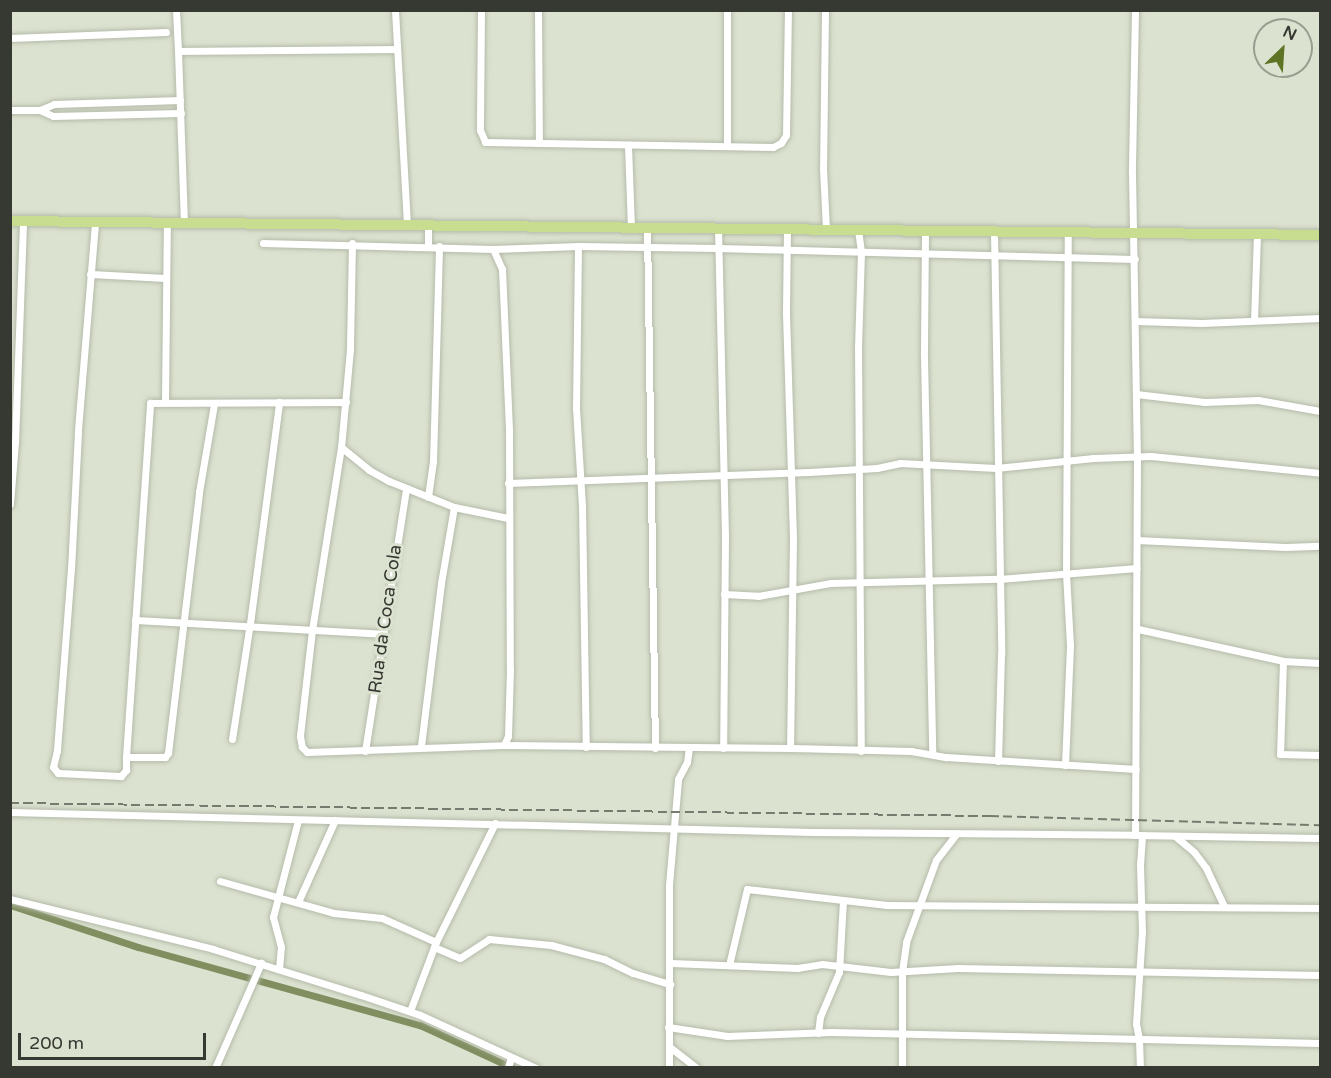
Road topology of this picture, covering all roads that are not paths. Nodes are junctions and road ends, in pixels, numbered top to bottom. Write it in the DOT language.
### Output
graph roads {
  1 [pos="176,10"];
  2 [pos="395,10"];
  3 [pos="481,10"];
  4 [pos="538,10"];
  5 [pos="727,10"];
  6 [pos="788,10"];
  7 [pos="825,10"];
  8 [pos="1136,10"];
  9 [pos="166,32"];
  10 [pos="10,38"];
  11 [pos="396,49"];
  12 [pos="178,51"];
  13 [pos="180,100"];
  14 [pos="10,110"];
  15 [pos="40,110"];
  16 [pos="181,113"];
  17 [pos="538,143"];
  18 [pos="727,145"];
  19 [pos="628,146"];
  20 [pos="10,221"];
  21 [pos="23,222"];
  22 [pos="96,223"];
  23 [pos="167,223"];
  24 [pos="184,223"];
  25 [pos="428,225"];
  26 [pos="408,226"];
  27 [pos="631,227"];
  28 [pos="647,228"];
  29 [pos="718,228"];
  30 [pos="787,228"];
  31 [pos="826,229"];
  32 [pos="858,230"];
  33 [pos="925,232"];
  34 [pos="994,232"];
  35 [pos="1068,233"];
  36 [pos="1135,233"];
  37 [pos="1257,234"];
  38 [pos="1320,235"];
  39 [pos="264,243"];
  40 [pos="352,243"];
  41 [pos="428,246"];
  42 [pos="440,246"];
  43 [pos="578,246"];
  44 [pos="646,247"];
  45 [pos="718,248"];
  46 [pos="493,249"];
  47 [pos="788,250"];
  48 [pos="861,252"];
  49 [pos="925,254"];
  50 [pos="994,255"];
  51 [pos="1067,257"];
  52 [pos="1135,259"];
  53 [pos="90,273"];
  54 [pos="166,278"];
  55 [pos="1320,318"];
  56 [pos="1254,320"];
  57 [pos="1135,321"];
  58 [pos="1136,394"];
  59 [pos="165,401"];
  60 [pos="279,402"];
  61 [pos="346,402"];
  62 [pos="214,404"];
  63 [pos="1320,411"];
  64 [pos="341,447"];
  65 [pos="1137,457"];
  66 [pos="1066,461"];
  67 [pos="927,465"];
  68 [pos="996,468"];
  69 [pos="860,469"];
  70 [pos="791,472"];
  71 [pos="1320,473"];
  72 [pos="723,474"];
  73 [pos="652,477"];
  74 [pos="579,481"];
  75 [pos="508,483"];
  76 [pos="406,488"];
  77 [pos="428,497"];
  78 [pos="10,504"];
  79 [pos="454,507"];
  80 [pos="508,518"];
  81 [pos="1137,540"];
  82 [pos="1320,546"];
  83 [pos="1137,568"];
  84 [pos="1066,573"];
  85 [pos="999,579"];
  86 [pos="930,581"];
  87 [pos="861,583"];
  88 [pos="791,591"];
  89 [pos="724,594"];
  90 [pos="135,620"];
  91 [pos="183,623"];
  92 [pos="250,627"];
  93 [pos="1138,629"];
  94 [pos="312,630"];
  95 [pos="383,634"];
  96 [pos="1283,661"];
  97 [pos="1320,663"];
  98 [pos="232,740"];
  99 [pos="504,745"];
  100 [pos="421,746"];
  101 [pos="586,747"];
  102 [pos="655,748"];
  103 [pos="689,748"];
  104 [pos="723,748"];
  105 [pos="790,748"];
  106 [pos="365,751"];
  107 [pos="861,751"];
  108 [pos="932,754"];
  109 [pos="1320,755"];
  110 [pos="126,757"];
  111 [pos="998,761"];
  112 [pos="1065,765"];
  113 [pos="1136,769"];
  114 [pos="10,812"];
  115 [pos="298,820"];
  116 [pos="335,820"];
  117 [pos="495,823"];
  118 [pos="674,827"];
  119 [pos="957,833"];
  120 [pos="1139,835"];
  121 [pos="1174,836"];
  122 [pos="1320,838"];
  123 [pos="220,881"];
  124 [pos="278,896"];
  125 [pos="10,899"];
  126 [pos="843,901"];
  127 [pos="298,902"];
  128 [pos="918,905"];
  129 [pos="1141,905"];
  130 [pos="1224,906"];
  131 [pos="1320,908"];
  132 [pos="435,945"];
  133 [pos="261,963"];
  134 [pos="671,963"];
  135 [pos="729,965"];
  136 [pos="840,965"];
  137 [pos="279,969"];
  138 [pos="902,972"];
  139 [pos="1138,972"];
  140 [pos="1320,975"];
  141 [pos="670,984"];
  142 [pos="410,1011"];
  143 [pos="668,1027"];
  144 [pos="818,1033"];
  145 [pos="901,1035"];
  146 [pos="1139,1039"];
  147 [pos="1320,1043"];
  148 [pos="671,1048"];
  149 [pos="511,1057"];
  150 [pos="215,1068"];
  151 [pos="508,1068"];
  152 [pos="536,1068"];
  153 [pos="669,1068"];
  154 [pos="697,1068"];
  155 [pos="902,1068"];
  156 [pos="1140,1068"];
  1 -- 12 [label="street"];
  2 -- 11 [label="street"];
  3 -- 17 [label="street"];
  4 -- 17 [label="street"];
  5 -- 18 [label="street"];
  6 -- 18 [label="street"];
  7 -- 31 [label="street"];
  8 -- 36 [label="street"];
  9 -- 10 [label="street"];
  11 -- 12 [label="street"];
  11 -- 26 [label="street"];
  12 -- 13 [label="street"];
  13 -- 15 [label="street"];
  13 -- 16 [label="street"];
  14 -- 15 [label="street"];
  15 -- 16 [label="street"];
  16 -- 24 [label="street"];
  17 -- 19 [label="street"];
  18 -- 19 [label="street"];
  19 -- 27 [label="street"];
  20 -- 21 [label="main road"];
  21 -- 22 [label="main road"];
  21 -- 78 [label="street"];
  22 -- 23 [label="main road"];
  22 -- 53 [label="street"];
  23 -- 24 [label="main road"];
  23 -- 54 [label="street"];
  24 -- 26 [label="main road"];
  25 -- 26 [label="main road"];
  25 -- 27 [label="main road"];
  25 -- 41 [label="street"];
  27 -- 28 [label="main road"];
  28 -- 29 [label="main road"];
  28 -- 44 [label="street"];
  29 -- 30 [label="main road"];
  29 -- 45 [label="street"];
  30 -- 31 [label="main road"];
  30 -- 47 [label="street"];
  31 -- 32 [label="main road"];
  32 -- 33 [label="main road"];
  32 -- 48 [label="street"];
  33 -- 34 [label="main road"];
  33 -- 49 [label="street"];
  34 -- 35 [label="main road"];
  34 -- 50 [label="street"];
  35 -- 36 [label="main road"];
  35 -- 51 [label="street"];
  36 -- 37 [label="main road"];
  36 -- 52 [label="street"];
  37 -- 38 [label="main road"];
  37 -- 56 [label="street"];
  39 -- 40 [label="street"];
  40 -- 41 [label="street"];
  40 -- 61 [label="street"];
  41 -- 42 [label="street"];
  42 -- 46 [label="street"];
  42 -- 77 [label="street"];
  43 -- 44 [label="street"];
  43 -- 46 [label="street"];
  43 -- 74 [label="street"];
  44 -- 45 [label="street"];
  44 -- 73 [label="street"];
  45 -- 47 [label="street"];
  45 -- 72 [label="street"];
  46 -- 75 [label="street"];
  47 -- 48 [label="street"];
  47 -- 70 [label="street"];
  48 -- 49 [label="street"];
  48 -- 69 [label="street"];
  49 -- 50 [label="street"];
  49 -- 67 [label="street"];
  50 -- 51 [label="street"];
  50 -- 68 [label="street"];
  51 -- 52 [label="street"];
  51 -- 66 [label="street"];
  52 -- 57 [label="street"];
  53 -- 54 [label="street"];
  53 -- 110 [label="street"];
  54 -- 59 [label="street"];
  55 -- 56 [label="street"];
  56 -- 57 [label="street"];
  57 -- 58 [label="street"];
  58 -- 63 [label="street"];
  58 -- 65 [label="street"];
  59 -- 62 [label="street"];
  59 -- 90 [label="street"];
  60 -- 61 [label="street"];
  60 -- 62 [label="street"];
  60 -- 92 [label="street"];
  61 -- 64 [label="street"];
  62 -- 91 [label="street"];
  64 -- 76 [label="street"];
  64 -- 94 [label="street"];
  65 -- 66 [label="street"];
  65 -- 71 [label="street"];
  65 -- 81 [label="street"];
  66 -- 68 [label="street"];
  66 -- 84 [label="street"];
  67 -- 68 [label="street"];
  67 -- 69 [label="street"];
  67 -- 86 [label="street"];
  68 -- 85 [label="street"];
  69 -- 70 [label="street"];
  69 -- 87 [label="street"];
  70 -- 72 [label="street"];
  70 -- 88 [label="street"];
  72 -- 73 [label="street"];
  72 -- 89 [label="street"];
  73 -- 74 [label="street"];
  73 -- 102 [label="street"];
  74 -- 75 [label="street"];
  74 -- 101 [label="street"];
  75 -- 80 [label="street"];
  76 -- 77 [label="street"];
  76 -- 95 [label="street, Rua da Coca Cola"];
  77 -- 79 [label="street"];
  79 -- 80 [label="street"];
  79 -- 100 [label="street"];
  80 -- 99 [label="street"];
  81 -- 82 [label="street"];
  81 -- 83 [label="street"];
  83 -- 84 [label="street"];
  83 -- 93 [label="street"];
  84 -- 85 [label="street"];
  84 -- 112 [label="street"];
  85 -- 86 [label="street"];
  85 -- 111 [label="street"];
  86 -- 87 [label="street"];
  86 -- 108 [label="street"];
  87 -- 88 [label="street"];
  87 -- 107 [label="street"];
  88 -- 89 [label="street"];
  88 -- 105 [label="street"];
  89 -- 104 [label="street"];
  90 -- 91 [label="street"];
  90 -- 110 [label="street"];
  91 -- 92 [label="street"];
  91 -- 110 [label="street"];
  92 -- 94 [label="street"];
  92 -- 98 [label="street"];
  93 -- 96 [label="street"];
  93 -- 113 [label="street"];
  94 -- 95 [label="street"];
  94 -- 106 [label="street"];
  95 -- 106 [label="street, Rua da Coca Cola"];
  96 -- 97 [label="street"];
  96 -- 109 [label="street"];
  99 -- 100 [label="street"];
  99 -- 101 [label="street"];
  100 -- 106 [label="street"];
  101 -- 102 [label="street"];
  102 -- 103 [label="street"];
  103 -- 104 [label="street"];
  103 -- 118 [label="street"];
  104 -- 105 [label="street"];
  105 -- 107 [label="street"];
  107 -- 108 [label="street"];
  108 -- 111 [label="street"];
  111 -- 112 [label="street"];
  112 -- 113 [label="street"];
  113 -- 120 [label="street"];
  114 -- 115 [label="street"];
  115 -- 116 [label="street"];
  115 -- 124 [label="street"];
  116 -- 117 [label="street"];
  116 -- 127 [label="street"];
  117 -- 118 [label="street"];
  117 -- 132 [label="street"];
  118 -- 119 [label="street"];
  118 -- 134 [label="street"];
  119 -- 120 [label="street"];
  119 -- 128 [label="street"];
  120 -- 121 [label="street"];
  120 -- 129 [label="street"];
  121 -- 122 [label="street"];
  121 -- 130 [label="street"];
  123 -- 124 [label="street"];
  124 -- 127 [label="street"];
  124 -- 137 [label="street"];
  125 -- 133 [label="street"];
  126 -- 128 [label="street"];
  126 -- 135 [label="street"];
  126 -- 136 [label="street"];
  127 -- 132 [label="street"];
  128 -- 129 [label="street"];
  128 -- 138 [label="street"];
  129 -- 130 [label="street"];
  129 -- 139 [label="street"];
  130 -- 131 [label="street"];
  132 -- 141 [label="street"];
  132 -- 142 [label="street"];
  133 -- 137 [label="street"];
  133 -- 150 [label="street"];
  134 -- 135 [label="street"];
  134 -- 141 [label="street"];
  135 -- 136 [label="street"];
  136 -- 138 [label="street"];
  136 -- 144 [label="street"];
  137 -- 142 [label="street"];
  138 -- 139 [label="street"];
  138 -- 145 [label="street"];
  139 -- 140 [label="street"];
  139 -- 146 [label="street"];
  141 -- 143 [label="street"];
  142 -- 149 [label="street"];
  143 -- 144 [label="street"];
  143 -- 148 [label="street"];
  144 -- 145 [label="street"];
  145 -- 146 [label="street"];
  145 -- 155 [label="street"];
  146 -- 147 [label="street"];
  146 -- 156 [label="street"];
  148 -- 153 [label="street"];
  148 -- 154 [label="street"];
  149 -- 151 [label="street"];
  149 -- 152 [label="street"];
}
